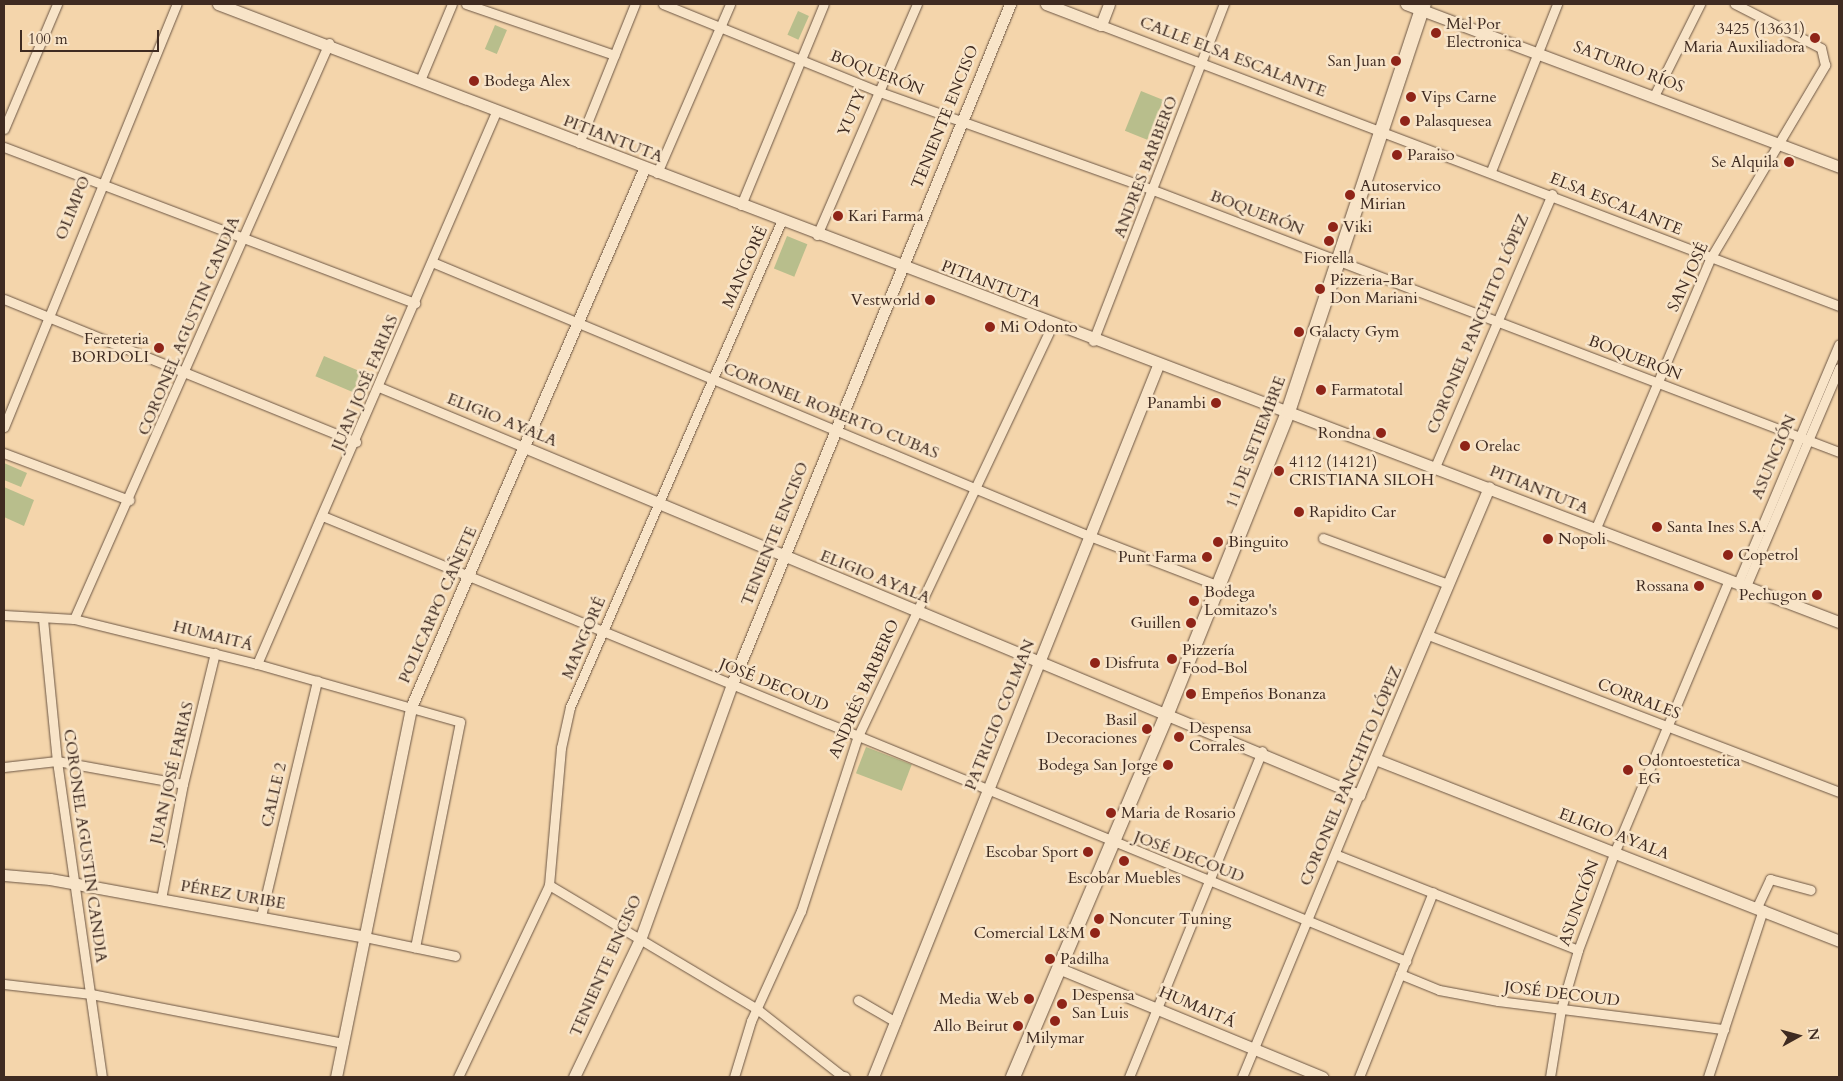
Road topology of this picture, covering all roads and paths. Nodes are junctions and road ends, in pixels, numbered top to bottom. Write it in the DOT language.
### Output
graph roads {
  1 [pos="56,4"];
  2 [pos="177,4"];
  3 [pos="218,4"];
  4 [pos="452,4"];
  5 [pos="466,4"];
  6 [pos="635,4"];
  7 [pos="663,4"];
  8 [pos="730,4"];
  9 [pos="824,4"];
  10 [pos="917,4"];
  11 [pos="1010,4"];
  12 [pos="1046,4"];
  13 [pos="1109,4"];
  14 [pos="1224,4"];
  15 [pos="1406,4"];
  16 [pos="1557,4"];
  17 [pos="1700,4"];
  18 [pos="1735,4"];
  19 [pos="1423,7"];
  20 [pos="1101,25"];
  21 [pos="718,28"];
  22 [pos="329,43"];
  23 [pos="1538,50"];
  24 [pos="614,55"];
  25 [pos="801,60"];
  26 [pos="1203,63"];
  27 [pos="421,78"];
  28 [pos="877,90"];
  29 [pos="1655,94"];
  30 [pos="496,112"];
  31 [pos="961,122"];
  32 [pos="4,129"];
  33 [pos="1381,130"];
  34 [pos="1782,142"];
  35 [pos="579,143"];
  36 [pos="4,147"];
  37 [pos="1839,167"];
  38 [pos="644,169"];
  39 [pos="1491,171"];
  40 [pos="657,174"];
  41 [pos="100,182"];
  42 [pos="1153,190"];
  43 [pos="1552,194"];
  44 [pos="741,205"];
  45 [pos="781,222"];
  46 [pos="817,235"];
  47 [pos="243,237"];
  48 [pos="1710,258"];
  49 [pos="1338,261"];
  50 [pos="432,262"];
  51 [pos="901,266"];
  52 [pos="4,299"];
  53 [pos="415,303"];
  54 [pos="1839,306"];
  55 [pos="45,317"];
  56 [pos="1497,321"];
  57 [pos="579,322"];
  58 [pos="1052,325"];
  59 [pos="1094,341"];
  60 [pos="1839,344"];
  61 [pos="1158,365"];
  62 [pos="1839,368"];
  63 [pos="185,372"];
  64 [pos="712,380"];
  65 [pos="1658,382"];
  66 [pos="379,387"];
  67 [pos="1288,412"];
  68 [pos="4,427"];
  69 [pos="837,428"];
  70 [pos="1798,436"];
  71 [pos="1810,440"];
  72 [pos="356,442"];
  73 [pos="524,446"];
  74 [pos="1839,452"];
  75 [pos="4,453"];
  76 [pos="1435,467"];
  77 [pos="979,487"];
  78 [pos="1489,487"];
  79 [pos="129,500"];
  80 [pos="660,504"];
  81 [pos="325,517"];
  82 [pos="1595,530"];
  83 [pos="1087,535"];
  84 [pos="1323,538"];
  85 [pos="783,556"];
  86 [pos="469,574"];
  87 [pos="1738,583"];
  88 [pos="1448,584"];
  89 [pos="1219,586"];
  90 [pos="917,612"];
  91 [pos="4,615"];
  92 [pos="43,618"];
  93 [pos="74,620"];
  94 [pos="1839,622"];
  95 [pos="604,629"];
  96 [pos="1428,635"];
  97 [pos="215,653"];
  98 [pos="1040,662"];
  99 [pos="258,664"];
  100 [pos="316,681"];
  101 [pos="732,684"];
  102 [pos="411,707"];
  103 [pos="1166,716"];
  104 [pos="1670,727"];
  105 [pos="858,736"];
  106 [pos="1262,751"];
  107 [pos="1375,760"];
  108 [pos="57,761"];
  109 [pos="4,767"];
  110 [pos="182,784"];
  111 [pos="988,789"];
  112 [pos="1839,792"];
  113 [pos="1359,795"];
  114 [pos="1112,844"];
  115 [pos="1614,851"];
  116 [pos="1337,855"];
  117 [pos="4,875"];
  118 [pos="1211,880"];
  119 [pos="73,883"];
  120 [pos="549,885"];
  121 [pos="1811,890"];
  122 [pos="1432,892"];
  123 [pos="161,899"];
  124 [pos="1760,909"];
  125 [pos="261,916"];
  126 [pos="1309,920"];
  127 [pos="365,937"];
  128 [pos="641,937"];
  129 [pos="1839,941"];
  130 [pos="415,948"];
  131 [pos="1578,950"];
  132 [pos="455,956"];
  133 [pos="1406,961"];
  134 [pos="1058,968"];
  135 [pos="1400,974"];
  136 [pos="4,984"];
  137 [pos="91,994"];
  138 [pos="858,1000"];
  139 [pos="757,1008"];
  140 [pos="1158,1008"];
  141 [pos="1561,1009"];
  142 [pos="896,1022"];
  143 [pos="1724,1029"];
  144 [pos="343,1044"];
  145 [pos="1255,1049"];
  146 [pos="102,1077"];
  147 [pos="336,1077"];
  148 [pos="458,1077"];
  149 [pos="574,1077"];
  150 [pos="734,1077"];
  151 [pos="842,1077"];
  152 [pos="873,1077"];
  153 [pos="1013,1077"];
  154 [pos="1129,1077"];
  155 [pos="1242,1077"];
  156 [pos="1322,1077"];
  157 [pos="1359,1077"];
  158 [pos="1550,1077"];
  159 [pos="1708,1077"];
  1 -- 32 [label="street"];
  2 -- 41 [label="street, OLIMPO"];
  3 -- 22 [label="street, PITIANTUTA"];
  4 -- 27 [label="street"];
  5 -- 24 [label="street"];
  6 -- 24 [label="street"];
  7 -- 21 [label="street, BOQUERÓN"];
  8 -- 21 [label="street"];
  9 -- 25 [label="street, MANGORÉ"];
  10 -- 28 [label="street, YUTY"];
  11 -- 31 [label="street, TENIENTE ENCISO"];
  12 -- 20 [label="street, CALLE ELSA ESCALANTE"];
  13 -- 20 [label="street"];
  14 -- 26 [label="street, ANDRES BARBERO"];
  15 -- 19 [label="street, SATURIO RÍOS"];
  16 -- 23 [label="street"];
  17 -- 29 [label="street"];
  18 -- 34 [label="street, SAN JOSÉ"];
  19 -- 23 [label="street, SATURIO RÍOS"];
  19 -- 33 [label="main road, 11 DE SETIEMBRE"];
  20 -- 26 [label="street, CALLE ELSA ESCALANTE"];
  21 -- 25 [label="street, BOQUERÓN"];
  21 -- 40 [label="street"];
  22 -- 27 [label="street, PITIANTUTA"];
  22 -- 47 [label="street, CORONEL AGUSTIN CANDIA"];
  23 -- 29 [label="street, SATURIO RÍOS"];
  23 -- 39 [label="street"];
  24 -- 35 [label="street"];
  25 -- 28 [label="street, BOQUERÓN"];
  25 -- 44 [label="street, MANGORÉ"];
  26 -- 33 [label="street, CALLE ELSA ESCALANTE"];
  26 -- 42 [label="street, ANDRES BARBERO"];
  27 -- 30 [label="street, PITIANTUTA"];
  28 -- 31 [label="street, BOQUERÓN"];
  28 -- 46 [label="street, YUTY"];
  29 -- 34 [label="street, SATURIO RÍOS"];
  30 -- 35 [label="street, PITIANTUTA"];
  30 -- 50 [label="street, JUAN JOSÉ FARIAS"];
  31 -- 42 [label="street, BOQUERÓN"];
  31 -- 51 [label="street, TENIENTE ENCISO"];
  33 -- 39 [label="street, ELSA ESCALANTE"];
  33 -- 49 [label="main road, 11 DE SETIEMBRE"];
  34 -- 37 [label="street, SATURIO RÍOS"];
  34 -- 48 [label="street, SAN JOSÉ"];
  35 -- 38 [label="street, PITIANTUTA"];
  36 -- 41 [label="street"];
  38 -- 40 [label="street, PITIANTUTA"];
  38 -- 57 [label="street, POLICARPO CAÑETE"];
  39 -- 43 [label="street, ELSA ESCALANTE"];
  40 -- 44 [label="street, PITIANTUTA"];
  41 -- 47 [label="street"];
  41 -- 55 [label="street, OLIMPO"];
  42 -- 49 [label="street, BOQUERÓN"];
  42 -- 59 [label="street, ANDRES BARBERO"];
  43 -- 48 [label="street, ELSA ESCALANTE"];
  43 -- 56 [label="street, CORONEL PANCHITO LÓPEZ"];
  44 -- 45 [label="street, PITIANTUTA"];
  45 -- 46 [label="street, PITIANTUTA"];
  45 -- 64 [label="street, MANGORÉ"];
  46 -- 51 [label="street, PITIANTUTA"];
  47 -- 53 [label="street"];
  47 -- 63 [label="street, CORONEL AGUSTIN CANDIA"];
  48 -- 54 [label="street, ELSA ESCALANTE"];
  48 -- 65 [label="street, SAN JOSÉ"];
  49 -- 56 [label="street, BOQUERÓN"];
  49 -- 67 [label="main road, 11 DE SETIEMBRE"];
  50 -- 53 [label="street, JUAN JOSÉ FARIAS"];
  50 -- 57 [label="street, CORONEL ROBERTO CUBAS"];
  51 -- 58 [label="street, PITIANTUTA"];
  51 -- 69 [label="street, TENIENTE ENCISO"];
  52 -- 55 [label="street"];
  53 -- 66 [label="street, JUAN JOSÉ FARIAS"];
  55 -- 63 [label="street"];
  55 -- 68 [label="street, OLIMPO"];
  56 -- 65 [label="street, BOQUERÓN"];
  56 -- 76 [label="street, CORONEL PANCHITO LÓPEZ"];
  57 -- 64 [label="street, CORONEL ROBERTO CUBAS"];
  57 -- 73 [label="street, POLICARPO CAÑETE"];
  58 -- 59 [label="street, PITIANTUTA"];
  58 -- 77 [label="street, ANDRÉS BARBERO"];
  59 -- 61 [label="street, PITIANTUTA"];
  60 -- 70 [label="street, ASUNCIÓN"];
  61 -- 67 [label="street, PITIANTUTA"];
  61 -- 83 [label="street, PATRICIO COLMAN"];
  62 -- 71 [label="street, ASUNCIÓN"];
  63 -- 72 [label="street"];
  63 -- 79 [label="street, CORONEL AGUSTIN CANDIA"];
  64 -- 69 [label="street, CORONEL ROBERTO CUBAS"];
  64 -- 80 [label="street, MANGORÉ"];
  65 -- 70 [label="street, BOQUERÓN"];
  65 -- 82 [label="street, SAN JOSÉ"];
  66 -- 72 [label="street, JUAN JOSÉ FARIAS"];
  66 -- 73 [label="street, ELIGIO AYALA"];
  67 -- 76 [label="street, PITIANTUTA"];
  67 -- 89 [label="main road, 11 DE SETIEMBRE"];
  69 -- 77 [label="street, CORONEL ROBERTO CUBAS"];
  69 -- 85 [label="street, TENIENTE ENCISO"];
  70 -- 71 [label="street, BOQUERÓN"];
  70 -- 87 [label="street, ASUNCIÓN"];
  71 -- 74 [label="street, BOQUERÓN"];
  71 -- 87 [label="street, ASUNCIÓN"];
  72 -- 81 [label="street, JUAN JOSÉ FARIAS"];
  73 -- 80 [label="street, ELIGIO AYALA"];
  73 -- 86 [label="street, POLICARPO CAÑETE"];
  75 -- 79 [label="street"];
  76 -- 78 [label="street, PITIANTUTA"];
  77 -- 83 [label="street, CORONEL ROBERTO CUBAS"];
  77 -- 90 [label="street, ANDRÉS BARBERO"];
  78 -- 82 [label="street, PITIANTUTA"];
  78 -- 88 [label="street, CORONEL PANCHITO LÓPEZ"];
  79 -- 93 [label="street, CORONEL AGUSTIN CANDIA"];
  80 -- 85 [label="street, ELIGIO AYALA"];
  80 -- 95 [label="street, MANGORÉ"];
  81 -- 86 [label="street, JOSÉ DECOUD"];
  81 -- 99 [label="street, JUAN JOSÉ FARIAS"];
  82 -- 87 [label="street, PITIANTUTA"];
  83 -- 89 [label="street, CORONEL ROBERTO CUBAS"];
  83 -- 98 [label="street, PATRICIO COLMAN"];
  84 -- 88 [label="street"];
  85 -- 90 [label="street, ELIGIO AYALA"];
  85 -- 101 [label="street, TENIENTE ENCISO"];
  86 -- 95 [label="street, JOSÉ DECOUD"];
  86 -- 102 [label="street, POLICARPO CAÑETE"];
  87 -- 94 [label="street, PITIANTUTA"];
  87 -- 104 [label="street, ASUNCIÓN"];
  88 -- 96 [label="street, CORONEL PANCHITO LÓPEZ"];
  89 -- 103 [label="main road, 11 DE SETIEMBRE"];
  90 -- 98 [label="street, ELIGIO AYALA"];
  90 -- 105 [label="street, ANDRÉS BARBERO"];
  91 -- 92 [label="street, HUMAITÁ"];
  92 -- 93 [label="street, HUMAITÁ"];
  92 -- 108 [label="street, CORONEL AGUSTIN CANDIA"];
  93 -- 97 [label="street, HUMAITÁ"];
  95 -- 101 [label="street, JOSÉ DECOUD"];
  95 -- 120 [label="street, MANGORÉ"];
  96 -- 104 [label="street, CORRALES"];
  96 -- 107 [label="street, CORONEL PANCHITO LÓPEZ"];
  97 -- 99 [label="street, HUMAITÁ"];
  97 -- 110 [label="street, JUAN JOSÉ FARIAS"];
  98 -- 103 [label="street, ELIGIO AYALA"];
  98 -- 111 [label="street, PATRICIO COLMAN"];
  99 -- 100 [label="street, HUMAITÁ"];
  100 -- 102 [label="street, HUMAITÁ"];
  100 -- 125 [label="street, CALLE 2"];
  101 -- 105 [label="street, JOSÉ DECOUD"];
  101 -- 128 [label="street, TENIENTE ENCISO"];
  102 -- 127 [label="street, POLICARPO CAÑETE"];
  102 -- 130 [label="street, HUMAITÁ"];
  103 -- 106 [label="street, ELIGIO AYALA"];
  103 -- 114 [label="main road, 11 DE SETIEMBRE"];
  104 -- 112 [label="street, CORRALES"];
  104 -- 115 [label="street, ASUNCIÓN"];
  105 -- 111 [label="street, JOSÉ DECOUD"];
  105 -- 139 [label="street, ANDRÉS BARBERO"];
  106 -- 113 [label="street, ELIGIO AYALA"];
  106 -- 118 [label="street"];
  107 -- 113 [label="street, CORONEL PANCHITO LÓPEZ"];
  107 -- 115 [label="street, ELIGIO AYALA"];
  108 -- 109 [label="street"];
  108 -- 110 [label="street"];
  108 -- 119 [label="street, CORONEL AGUSTIN CANDIA"];
  110 -- 123 [label="street, JUAN JOSÉ FARIAS"];
  111 -- 114 [label="street, JOSÉ DECOUD"];
  111 -- 142 [label="street, PATRICIO COLMAN"];
  113 -- 116 [label="street, CORONEL PANCHITO LÓPEZ"];
  114 -- 118 [label="street, JOSÉ DECOUD"];
  114 -- 134 [label="main road, 11 DE SETIEMBRE"];
  115 -- 124 [label="street, ELIGIO AYALA"];
  115 -- 131 [label="street, ASUNCIÓN"];
  116 -- 122 [label="street"];
  116 -- 126 [label="street, CORONEL PANCHITO LÓPEZ"];
  117 -- 119 [label="street, PÉREZ URIBE"];
  118 -- 126 [label="street, JOSÉ DECOUD"];
  118 -- 140 [label="street"];
  119 -- 123 [label="street, PÉREZ URIBE"];
  119 -- 137 [label="street, CORONEL AGUSTIN CANDIA"];
  120 -- 128 [label="street"];
  120 -- 148 [label="street, MANGORÉ"];
  121 -- 124 [label="street"];
  122 -- 131 [label="street"];
  122 -- 133 [label="street"];
  123 -- 125 [label="street, PÉREZ URIBE"];
  124 -- 129 [label="street, ELIGIO AYALA"];
  124 -- 143 [label="street"];
  125 -- 127 [label="street, PÉREZ URIBE"];
  126 -- 133 [label="street, JOSÉ DECOUD"];
  126 -- 145 [label="street, CORONEL PANCHITO LÓPEZ"];
  127 -- 130 [label="street, PÉREZ URIBE"];
  127 -- 144 [label="street, POLICARPO CAÑETE"];
  128 -- 139 [label="street"];
  128 -- 149 [label="street, TENIENTE ENCISO"];
  130 -- 132 [label="street, PÉREZ URIBE"];
  131 -- 141 [label="street, ASUNCIÓN"];
  133 -- 135 [label="street"];
  134 -- 140 [label="street, HUMAITÁ"];
  134 -- 153 [label="main road, 11 DE SETIEMBRE"];
  135 -- 141 [label="street, JOSÉ DECOUD"];
  135 -- 157 [label="street"];
  136 -- 137 [label="street"];
  137 -- 144 [label="street"];
  137 -- 146 [label="street, CORONEL AGUSTIN CANDIA"];
  138 -- 142 [label="street"];
  139 -- 150 [label="street, ANDRÉS BARBERO"];
  139 -- 151 [label="street"];
  140 -- 145 [label="street, HUMAITÁ"];
  140 -- 154 [label="street"];
  141 -- 143 [label="street, JOSÉ DECOUD"];
  141 -- 158 [label="street, ASUNCIÓN"];
  142 -- 152 [label="street, PATRICIO COLMAN"];
  143 -- 159 [label="street"];
  144 -- 147 [label="street, POLICARPO CAÑETE"];
  145 -- 155 [label="street, CORONEL PANCHITO LÓPEZ"];
  145 -- 156 [label="street, HUMAITÁ"];
}
